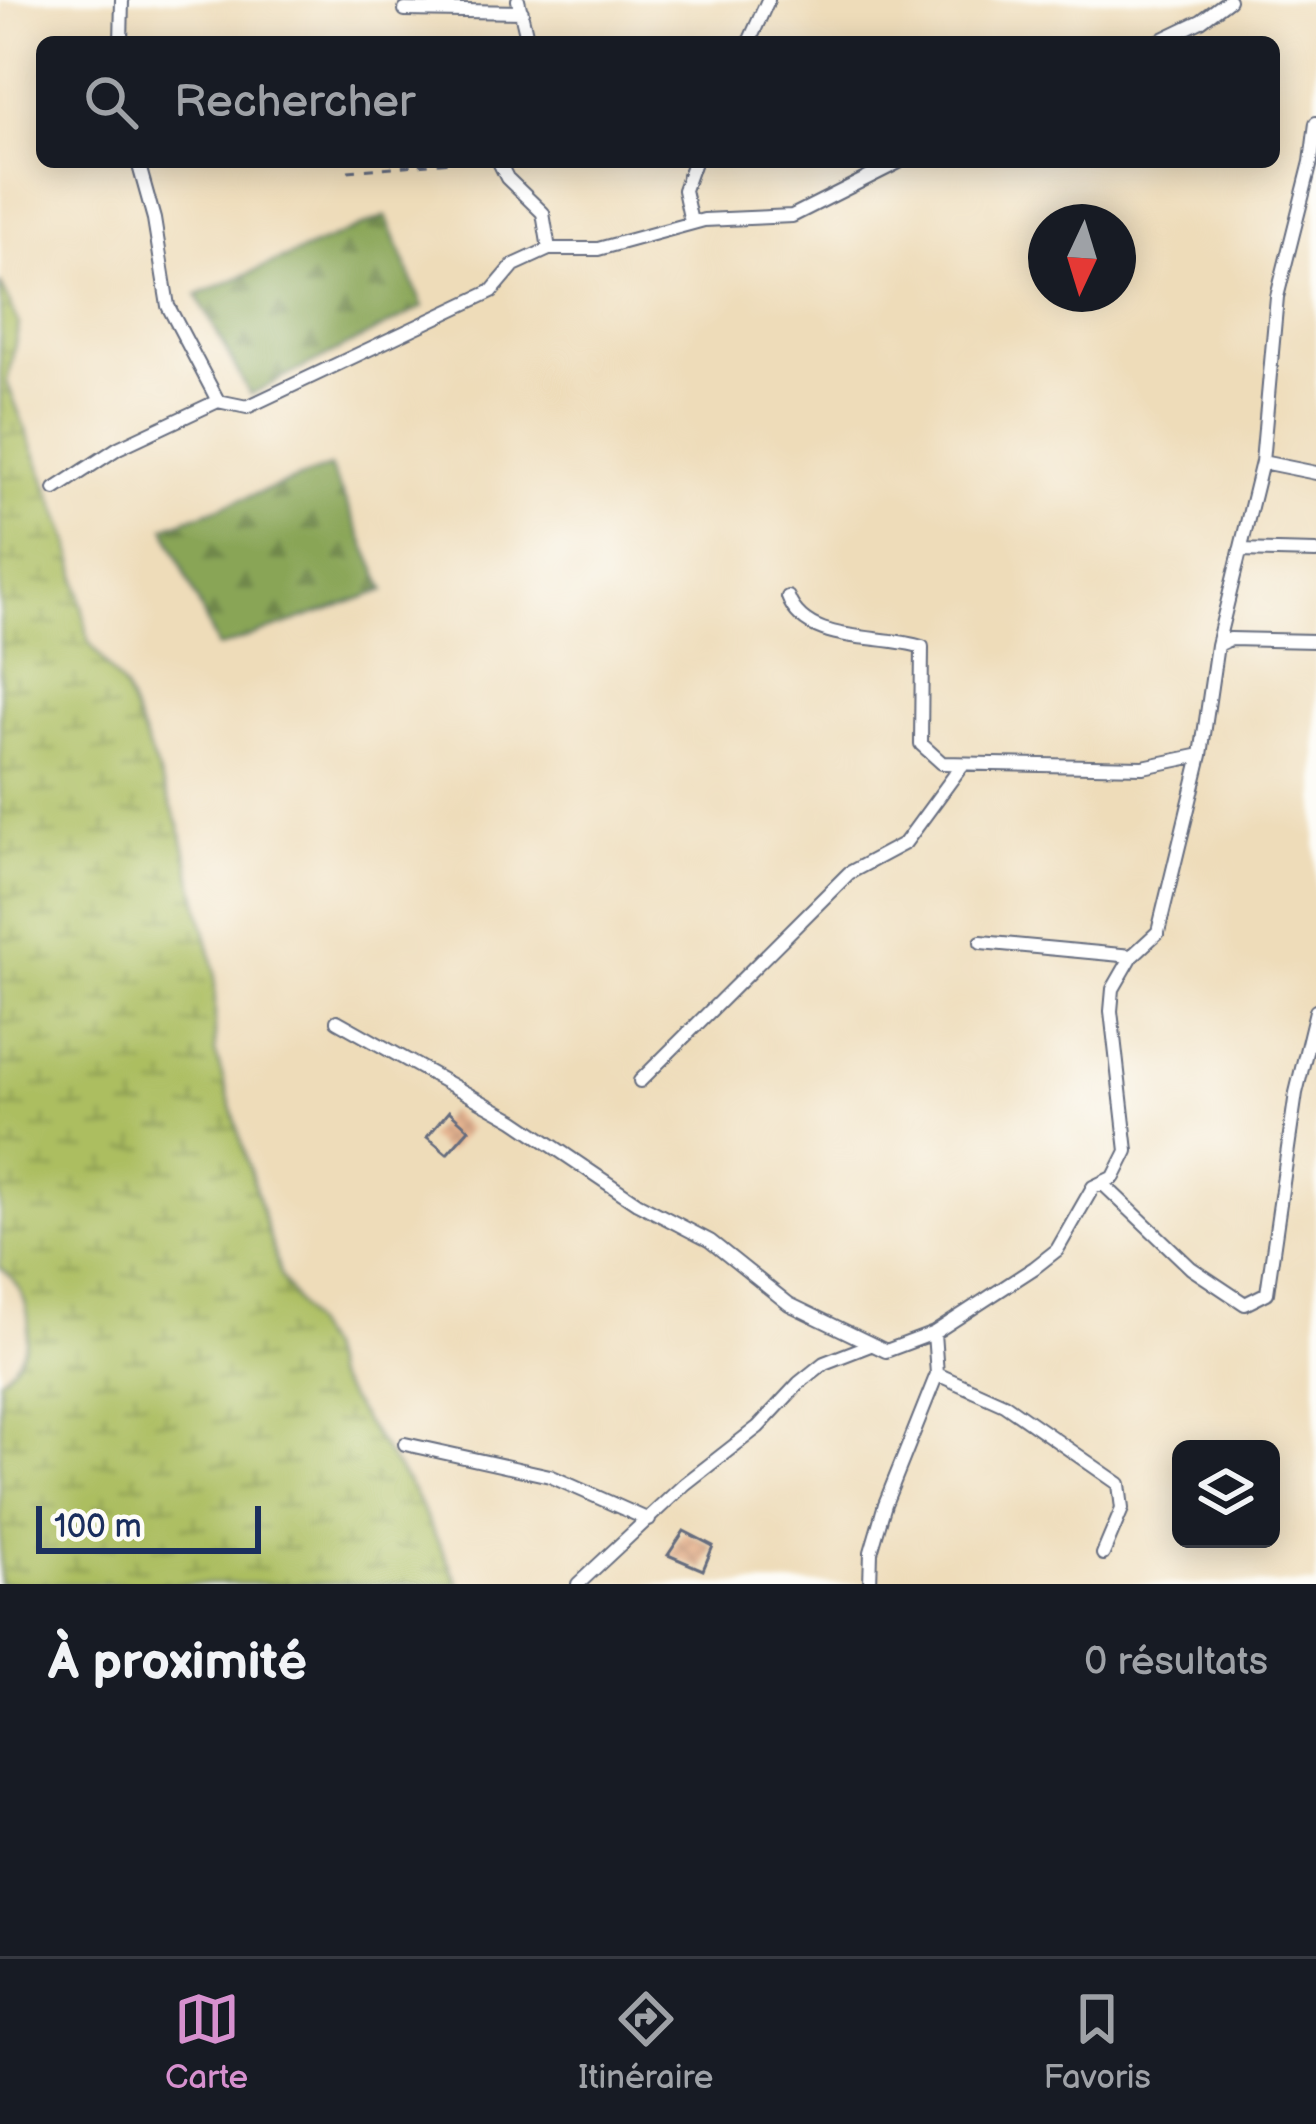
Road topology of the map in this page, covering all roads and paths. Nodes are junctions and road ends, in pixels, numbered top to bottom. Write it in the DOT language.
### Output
graph roads {
  1 [pos="122,0"];
  2 [pos="768,0"];
  3 [pos="1229,0"];
  4 [pos="520,6"];
  5 [pos="405,10"];
  6 [pos="121,36"];
  7 [pos="527,36"];
  8 [pos="752,36"];
  9 [pos="1170,36"];
  10 [pos="1316,123"];
  11 [pos="139,168"];
  12 [pos="382,168"];
  13 [pos="503,168"];
  14 [pos="692,168"];
  15 [pos="887,168"];
  16 [pos="348,171"];
  17 [pos="1316,193"];
  18 [pos="1300,203"];
  19 [pos="704,220"];
  20 [pos="549,249"];
  21 [pos="218,401"];
  22 [pos="1262,463"];
  23 [pos="1316,472"];
  24 [pos="55,489"];
  25 [pos="1240,550"];
  26 [pos="1316,552"];
  27 [pos="788,597"];
  28 [pos="1316,641"];
  29 [pos="1216,645"];
  30 [pos="1201,754"];
  31 [pos="963,764"];
  32 [pos="981,942"];
  33 [pos="1132,956"];
  34 [pos="1316,1011"];
  35 [pos="338,1021"];
  36 [pos="640,1081"];
  37 [pos="1102,1183"];
  38 [pos="934,1333"];
  39 [pos="869,1345"];
  40 [pos="937,1374"];
  41 [pos="405,1444"];
  42 [pos="649,1520"];
  43 [pos="1103,1554"];
  44 [pos="578,1584"];
  45 [pos="871,1584"];
  1 -- 6 [label="street"];
  2 -- 8 [label="street"];
  3 -- 9 [label="street"];
  4 -- 5 [label="street"];
  4 -- 7 [label="street"];
  10 -- 18 [label="street"];
  11 -- 21 [label="street"];
  12 -- 16 [label="path"];
  13 -- 20 [label="street"];
  14 -- 19 [label="street"];
  15 -- 19 [label="street"];
  17 -- 18 [label="street"];
  18 -- 22 [label="street"];
  19 -- 20 [label="street"];
  20 -- 21 [label="street"];
  21 -- 24 [label="street"];
  22 -- 23 [label="street"];
  22 -- 25 [label="street"];
  25 -- 26 [label="street"];
  25 -- 29 [label="street"];
  27 -- 31 [label="street"];
  28 -- 29 [label="street"];
  29 -- 30 [label="street"];
  30 -- 31 [label="street"];
  30 -- 33 [label="street"];
  31 -- 36 [label="street"];
  32 -- 33 [label="street"];
  33 -- 37 [label="street"];
  34 -- 37 [label="street"];
  35 -- 39 [label="street"];
  37 -- 38 [label="street"];
  38 -- 39 [label="street"];
  38 -- 40 [label="street"];
  39 -- 42 [label="street"];
  40 -- 43 [label="street"];
  40 -- 45 [label="street"];
  41 -- 42 [label="street"];
  42 -- 44 [label="street"];
}
